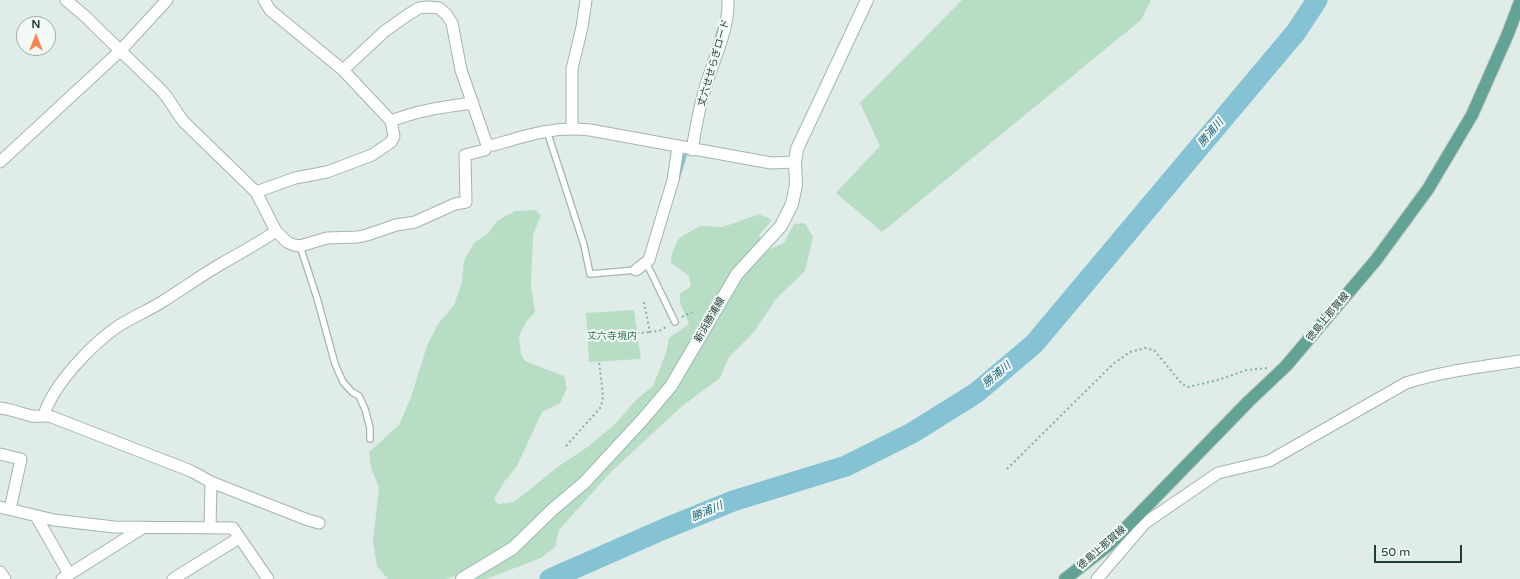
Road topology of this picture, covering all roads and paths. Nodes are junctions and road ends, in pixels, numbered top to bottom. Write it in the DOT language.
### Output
graph roads {
  1 [pos="66,0"];
  2 [pos="167,0"];
  3 [pos="264,0"];
  4 [pos="586,0"];
  5 [pos="728,0"];
  6 [pos="867,0"];
  7 [pos="1520,2"];
  8 [pos="120,51"];
  9 [pos="342,70"];
  10 [pos="473,103"];
  11 [pos="390,121"];
  12 [pos="572,128"];
  13 [pos="547,131"];
  14 [pos="487,146"];
  15 [pos="678,147"];
  16 [pos="692,150"];
  17 [pos="0,162"];
  18 [pos="795,162"];
  19 [pos="256,192"];
  20 [pos="276,230"];
  21 [pos="300,246"];
  22 [pos="646,262"];
  23 [pos="636,270"];
  24 [pos="644,302"];
  25 [pos="692,312"];
  26 [pos="675,322"];
  27 [pos="650,332"];
  28 [pos="592,337"];
  29 [pos="599,361"];
  30 [pos="1520,361"];
  31 [pos="1286,366"];
  32 [pos="0,408"];
  33 [pos="44,415"];
  34 [pos="370,439"];
  35 [pos="566,446"];
  36 [pos="0,454"];
  37 [pos="1007,469"];
  38 [pos="211,482"];
  39 [pos="5,508"];
  40 [pos="36,516"];
  41 [pos="1141,520"];
  42 [pos="319,523"];
  43 [pos="144,527"];
  44 [pos="210,528"];
  45 [pos="239,538"];
  46 [pos="0,572"];
  47 [pos="65,577"];
  48 [pos="5,579"];
  49 [pos="173,579"];
  50 [pos="268,579"];
  51 [pos="462,579"];
  52 [pos="1065,579"];
  53 [pos="1097,579"];
  1 -- 8 [label="street"];
  2 -- 8 [label="street"];
  3 -- 9 [label="street"];
  4 -- 12 [label="street"];
  5 -- 16 [label="street, 丈六せせらぎロード"];
  6 -- 18 [label="main road, 新浜勝浦線"];
  7 -- 31 [label="main road, 徳島上那賀線"];
  8 -- 17 [label="street"];
  8 -- 19 [label="street"];
  9 -- 10 [label="street"];
  9 -- 11 [label="street"];
  10 -- 11 [label="street"];
  10 -- 14 [label="street"];
  11 -- 19 [label="street"];
  12 -- 13 [label="street"];
  12 -- 15 [label="street"];
  13 -- 14 [label="street"];
  13 -- 23 [label="lane"];
  14 -- 21 [label="street"];
  15 -- 16 [label="street"];
  15 -- 22 [label="street"];
  16 -- 18 [label="street"];
  18 -- 51 [label="main road, 新浜勝浦線"];
  19 -- 20 [label="street"];
  20 -- 21 [label="street"];
  20 -- 33 [label="street"];
  21 -- 34 [label="lane"];
  22 -- 23 [label="street"];
  22 -- 26 [label="lane"];
  24 -- 27 [label="path"];
  25 -- 26 [label="path"];
  26 -- 27 [label="path"];
  27 -- 28 [label="path"];
  29 -- 35 [label="path"];
  30 -- 41 [label="street"];
  31 -- 37 [label="path"];
  31 -- 41 [label="main road, 徳島上那賀線"];
  32 -- 33 [label="street"];
  33 -- 38 [label="street"];
  36 -- 39 [label="street"];
  38 -- 42 [label="street"];
  38 -- 44 [label="street"];
  39 -- 40 [label="street"];
  40 -- 43 [label="street"];
  40 -- 47 [label="street"];
  41 -- 52 [label="main road, 徳島上那賀線"];
  41 -- 53 [label="street"];
  43 -- 44 [label="street"];
  43 -- 47 [label="street"];
  44 -- 45 [label="street"];
  45 -- 49 [label="street"];
  45 -- 50 [label="street"];
  46 -- 48 [label="street"];
}
